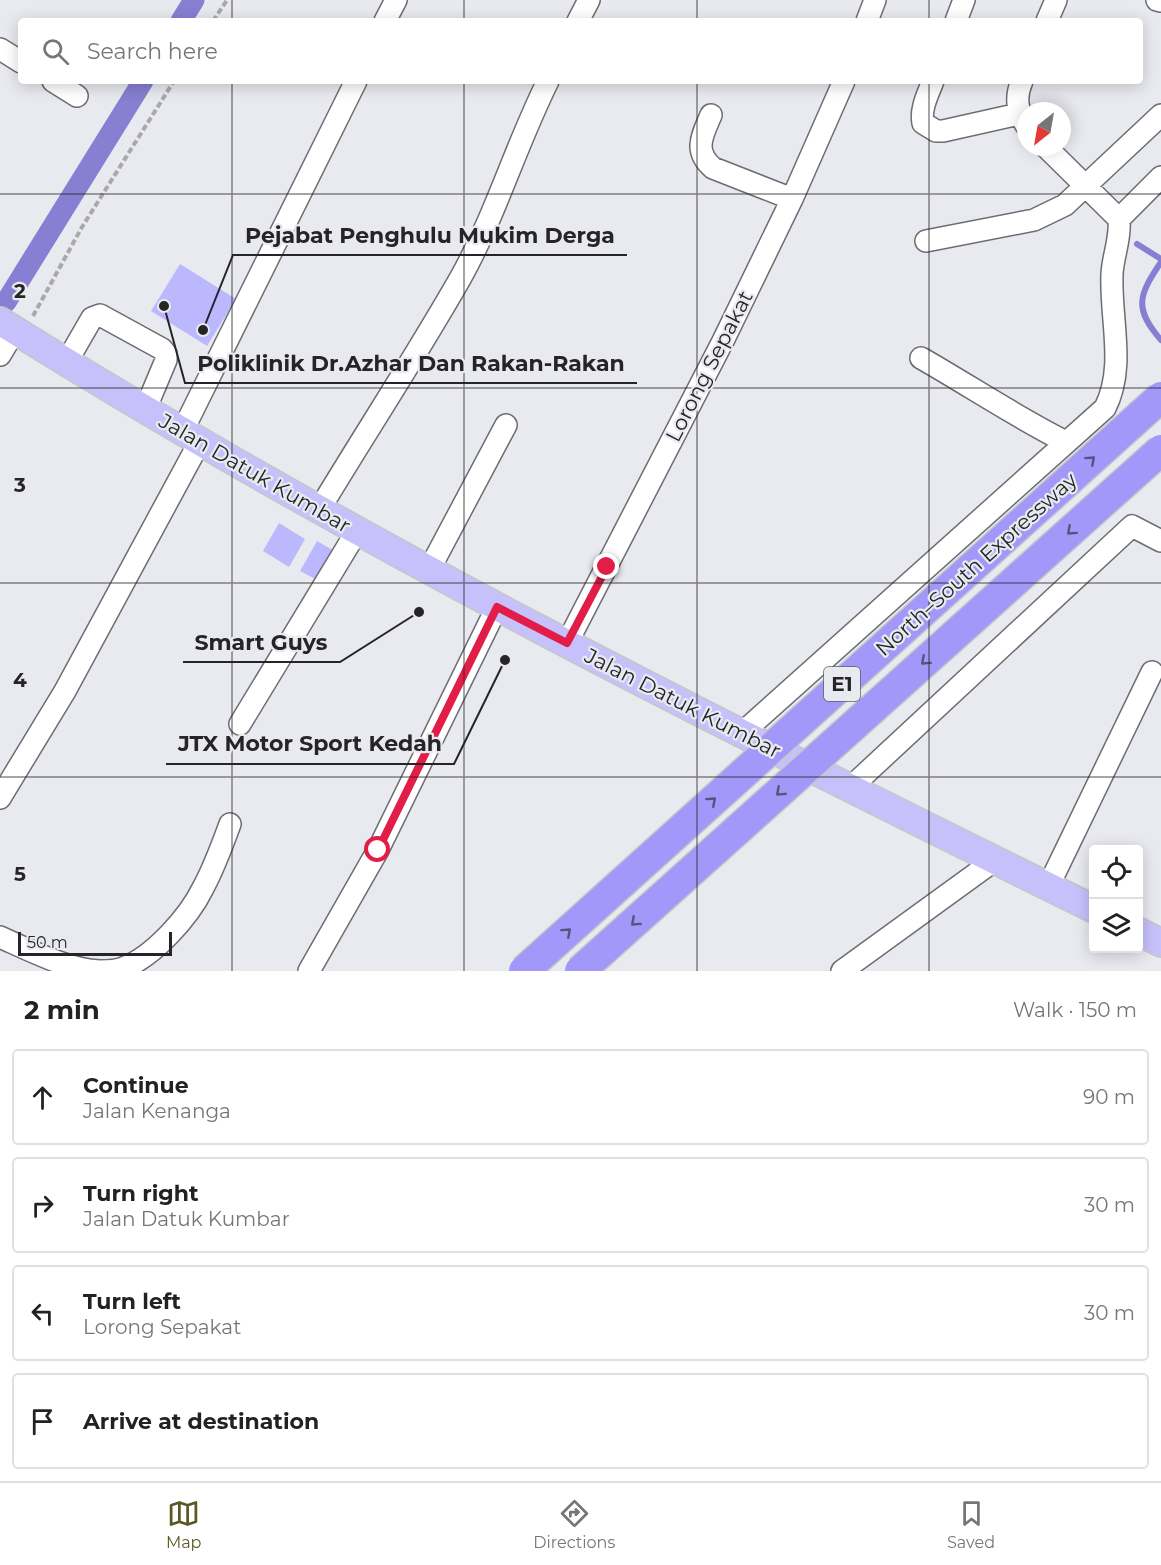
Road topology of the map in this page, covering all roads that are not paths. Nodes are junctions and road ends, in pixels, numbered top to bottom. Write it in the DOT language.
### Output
graph roads {
  1 [pos="396,0"];
  2 [pos="589,0"];
  3 [pos="875,0"];
  4 [pos="964,0"];
  5 [pos="1056,0"];
  6 [pos="387,18"];
  7 [pos="580,18"];
  8 [pos="868,18"];
  9 [pos="957,18"];
  10 [pos="1048,18"];
  11 [pos="0,49"];
  12 [pos="18,60"];
  13 [pos="57,84"];
  14 [pos="355,84"];
  15 [pos="547,84"];
  16 [pos="843,84"];
  17 [pos="932,84"];
  18 [pos="1020,84"];
  19 [pos="77,96"];
  20 [pos="1017,102"];
  21 [pos="711,115"];
  22 [pos="1161,115"];
  23 [pos="1017,121"];
  24 [pos="1055,156"];
  25 [pos="1161,177"];
  26 [pos="1085,187"];
  27 [pos="792,199"];
  28 [pos="1119,219"];
  29 [pos="926,241"];
  30 [pos="12,329"];
  31 [pos="0,355"];
  32 [pos="921,358"];
  33 [pos="66,363"];
  34 [pos="1161,397"];
  35 [pos="145,410"];
  36 [pos="506,425"];
  37 [pos="190,437"];
  38 [pos="1066,442"];
  39 [pos="1161,450"];
  40 [pos="319,510"];
  41 [pos="357,531"];
  42 [pos="1161,541"];
  43 [pos="429,570"];
  44 [pos="497,607"];
  45 [pos="567,643"];
  46 [pos="1152,672"];
  47 [pos="240,724"];
  48 [pos="742,733"];
  49 [pos="850,788"];
  50 [pos="0,798"];
  51 [pos="230,824"];
  52 [pos="995,860"];
  53 [pos="1048,887"];
  54 [pos="1089,907"];
  55 [pos="0,937"];
  56 [pos="309,971"];
  57 [pos="524,971"];
  58 [pos="580,971"];
  59 [pos="842,971"];
  1 -- 6 [label="street"];
  2 -- 7 [label="street"];
  3 -- 8 [label="street"];
  4 -- 9 [label="street"];
  5 -- 10 [label="street"];
  11 -- 12 [label="street"];
  13 -- 19 [label="street"];
  14 -- 37 [label="street"];
  15 -- 40 [label="street"];
  16 -- 27 [label="street, Lorong Sepakat"];
  17 -- 23 [label="street"];
  18 -- 20 [label="street"];
  21 -- 27 [label="street"];
  22 -- 26 [label="street"];
  24 -- 26 [label="street"];
  25 -- 28 [label="street"];
  26 -- 28 [label="street"];
  26 -- 29 [label="street"];
  27 -- 45 [label="street, Lorong Sepakat"];
  28 -- 38 [label="street"];
  30 -- 31 [label="street"];
  30 -- 33 [label="main road, Jalan Datuk Kumbar"];
  32 -- 38 [label="street"];
  33 -- 35 [label="main road, Jalan Datuk Kumbar"];
  33 -- 35 [label="street"];
  57 -- 34 [label="highway, North–South Expressway / E1, one-way, bridge"];
  35 -- 37 [label="main road, Jalan Datuk Kumbar"];
  36 -- 43 [label="street"];
  37 -- 40 [label="main road, Jalan Datuk Kumbar"];
  37 -- 50 [label="street"];
  38 -- 48 [label="street"];
  39 -- 58 [label="highway, North–South Expressway / E1, one-way, bridge"];
  40 -- 41 [label="main road, Jalan Datuk Kumbar"];
  41 -- 43 [label="main road, Jalan Datuk Kumbar"];
  41 -- 47 [label="street"];
  42 -- 49 [label="street"];
  43 -- 44 [label="main road, Jalan Datuk Kumbar"];
  44 -- 45 [label="main road, Jalan Datuk Kumbar"];
  44 -- 56 [label="street"];
  45 -- 48 [label="main road, Jalan Datuk Kumbar"];
  46 -- 53 [label="street"];
  48 -- 49 [label="main road, Jalan Datuk Kumbar"];
  49 -- 52 [label="main road, Jalan Datuk Kumbar"];
  51 -- 55 [label="street"];
  52 -- 53 [label="main road, Jalan Datuk Kumbar"];
  52 -- 59 [label="street"];
  53 -- 54 [label="main road, Jalan Datuk Kumbar"];
}
